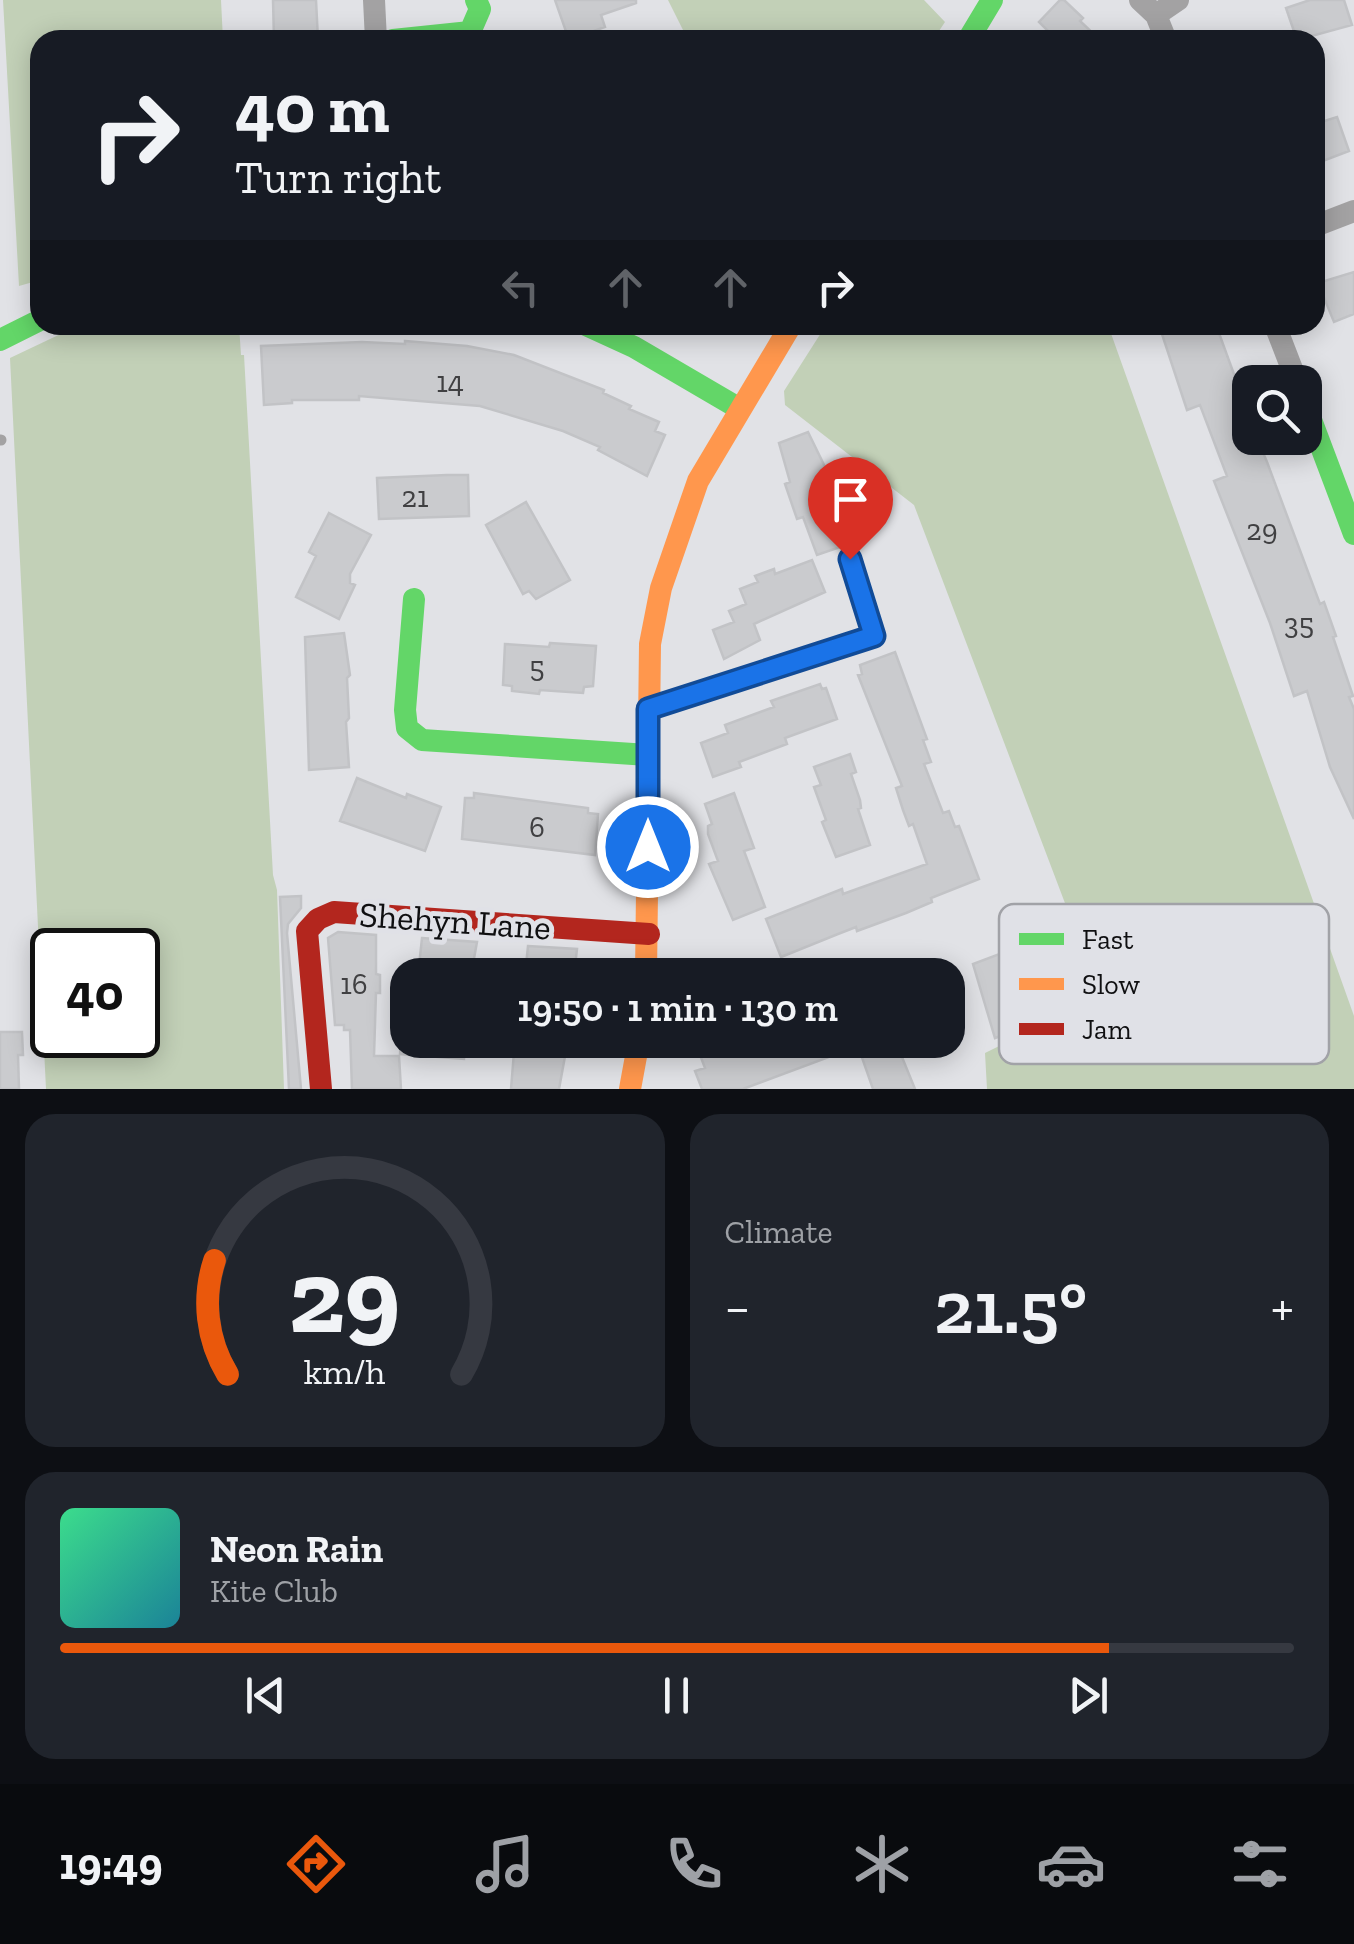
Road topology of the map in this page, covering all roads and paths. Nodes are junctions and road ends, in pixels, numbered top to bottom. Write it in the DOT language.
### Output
graph roads {
  1 [pos="374,0"];
  2 [pos="476,0"];
  3 [pos="992,0"];
  4 [pos="1178,0"];
  5 [pos="1148,8"];
  6 [pos="376,30"];
  7 [pos="471,30"];
  8 [pos="974,30"];
  9 [pos="1160,30"];
  10 [pos="1354,211"];
  11 [pos="1325,222"];
  12 [pos="30,325"];
  13 [pos="608,335"];
  14 [pos="785,335"];
  15 [pos="1279,335"];
  16 [pos="0,340"];
  17 [pos="1290,365"];
  18 [pos="740,409"];
  19 [pos="1322,449"];
  20 [pos="1354,534"];
  21 [pos="850,559"];
  22 [pos="414,599"];
  23 [pos="648,709"];
  24 [pos="648,755"];
  25 [pos="649,934"];
  26 [pos="647,958"];
  27 [pos="636,1058"];
  28 [pos="321,1089"];
  29 [pos="630,1089"];
  1 -- 6 [label="street"];
  2 -- 7 [label="street"];
  3 -- 8 [label="street"];
  4 -- 5 [label="street"];
  5 -- 9 [label="street"];
  10 -- 11 [label="street"];
  12 -- 16 [label="street"];
  13 -- 18 [label="street"];
  14 -- 18 [label="street"];
  15 -- 17 [label="street"];
  18 -- 23 [label="street"];
  19 -- 20 [label="street"];
  21 -- 23 [label="lane"];
  22 -- 24 [label="street"];
  23 -- 24 [label="street"];
  24 -- 25 [label="street"];
  25 -- 26 [label="street"];
  25 -- 28 [label="street, Shehyn Lane"];
  27 -- 29 [label="street"];
}
